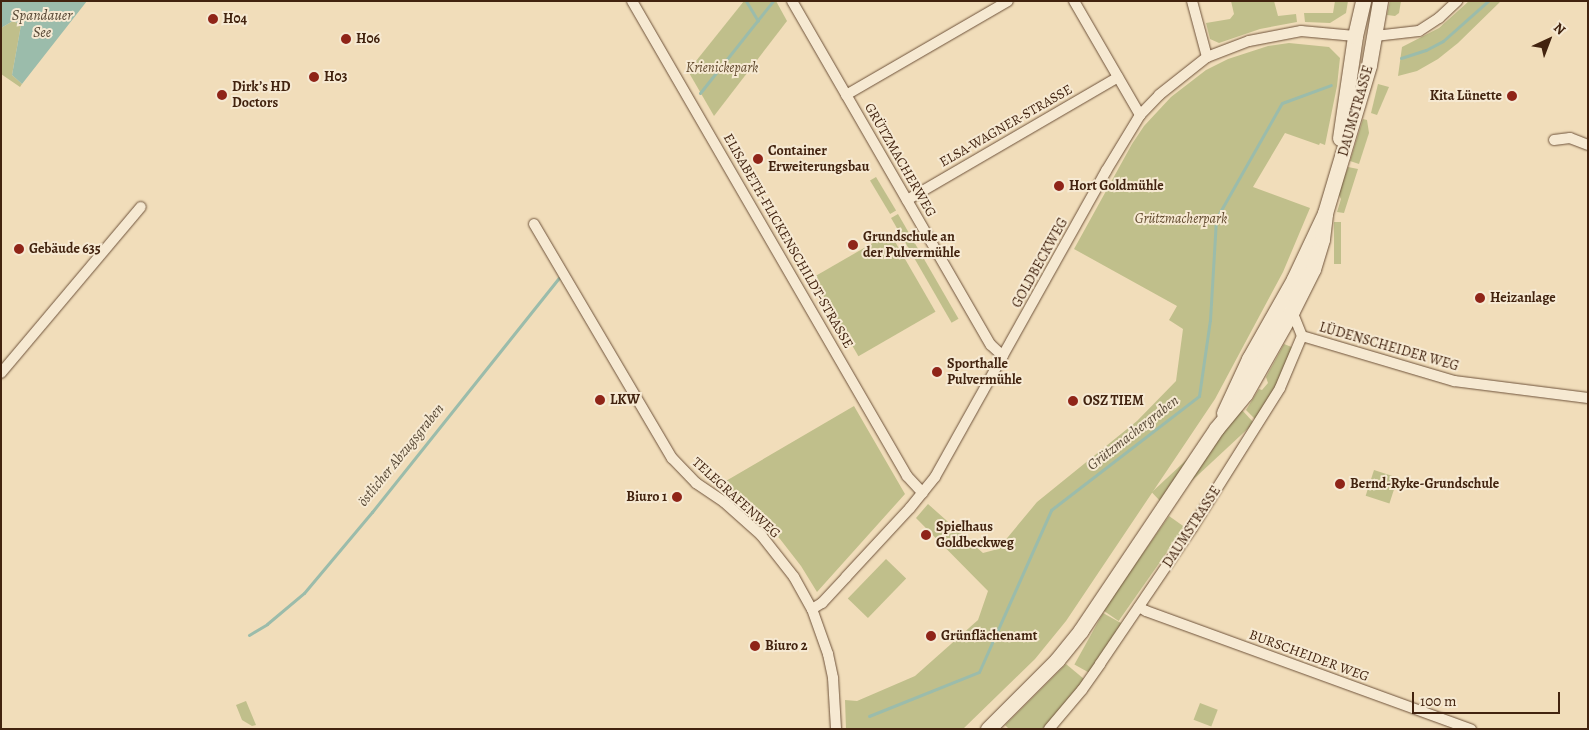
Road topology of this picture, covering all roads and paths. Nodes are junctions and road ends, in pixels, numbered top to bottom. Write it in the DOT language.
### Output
graph roads {
  1 [pos="632,1"];
  2 [pos="792,1"];
  3 [pos="1008,1"];
  4 [pos="1074,1"];
  5 [pos="1192,1"];
  6 [pos="1363,1"];
  7 [pos="1380,1"];
  8 [pos="1457,1"];
  9 [pos="1355,36"];
  10 [pos="1375,36"];
  11 [pos="1207,57"];
  12 [pos="1118,77"];
  13 [pos="846,95"];
  14 [pos="1140,115"];
  15 [pos="1554,140"];
  16 [pos="1588,145"];
  17 [pos="1334,185"];
  18 [pos="907,200"];
  19 [pos="140,207"];
  20 [pos="1326,213"];
  21 [pos="534,224"];
  22 [pos="1292,311"];
  23 [pos="1302,336"];
  24 [pos="1004,356"];
  25 [pos="1,373"];
  26 [pos="1588,398"];
  27 [pos="1216,429"];
  28 [pos="923,493"];
  29 [pos="1138,607"];
  30 [pos="812,609"];
  31 [pos="836,729"];
  32 [pos="988,729"];
  33 [pos="1049,729"];
  34 [pos="1471,729"];
  1 -- 28 [label="street, ELISABETH-FLICKENSCHILDT-STRASSE"];
  2 -- 13 [label="street, GRÜTZMACHERWEG"];
  3 -- 13 [label="street"];
  4 -- 12 [label="street"];
  5 -- 11 [label="street"];
  6 -- 9 [label="main road, DAUMSTRASSE"];
  7 -- 10 [label="main road, DAUMSTRASSE"];
  8 -- 10 [label="street"];
  9 -- 10 [label="main road"];
  9 -- 11 [label="street, GOLDBECKWEG"];
  9 -- 17 [label="main road, DAUMSTRASSE"];
  10 -- 17 [label="main road, DAUMSTRASSE"];
  11 -- 14 [label="street, GOLDBECKWEG"];
  12 -- 14 [label="street"];
  12 -- 18 [label="street, ELSA-WAGNER-STRASSE"];
  13 -- 18 [label="street, GRÜTZMACHERWEG"];
  14 -- 24 [label="street, GOLDBECKWEG"];
  15 -- 16 [label="street"];
  17 -- 20 [label="main road, DAUMSTRASSE"];
  18 -- 24 [label="street, GRÜTZMACHERWEG"];
  19 -- 25 [label="street"];
  20 -- 22 [label="main road, DAUMSTRASSE"];
  20 -- 27 [label="main road, DAUMSTRASSE"];
  21 -- 30 [label="street, TELEGRAFENWEG"];
  22 -- 23 [label="street"];
  22 -- 27 [label="main road, DAUMSTRASSE"];
  23 -- 26 [label="street, LÜDENSCHEIDER WEG"];
  23 -- 29 [label="street, DAUMSTRASSE"];
  24 -- 28 [label="street, GOLDBECKWEG"];
  27 -- 32 [label="main road, DAUMSTRASSE"];
  28 -- 30 [label="street, GOLDBECKWEG"];
  29 -- 33 [label="street, DAUMSTRASSE"];
  29 -- 34 [label="street, BURSCHEIDER WEG"];
  30 -- 31 [label="street, TELEGRAFENWEG"];
}
